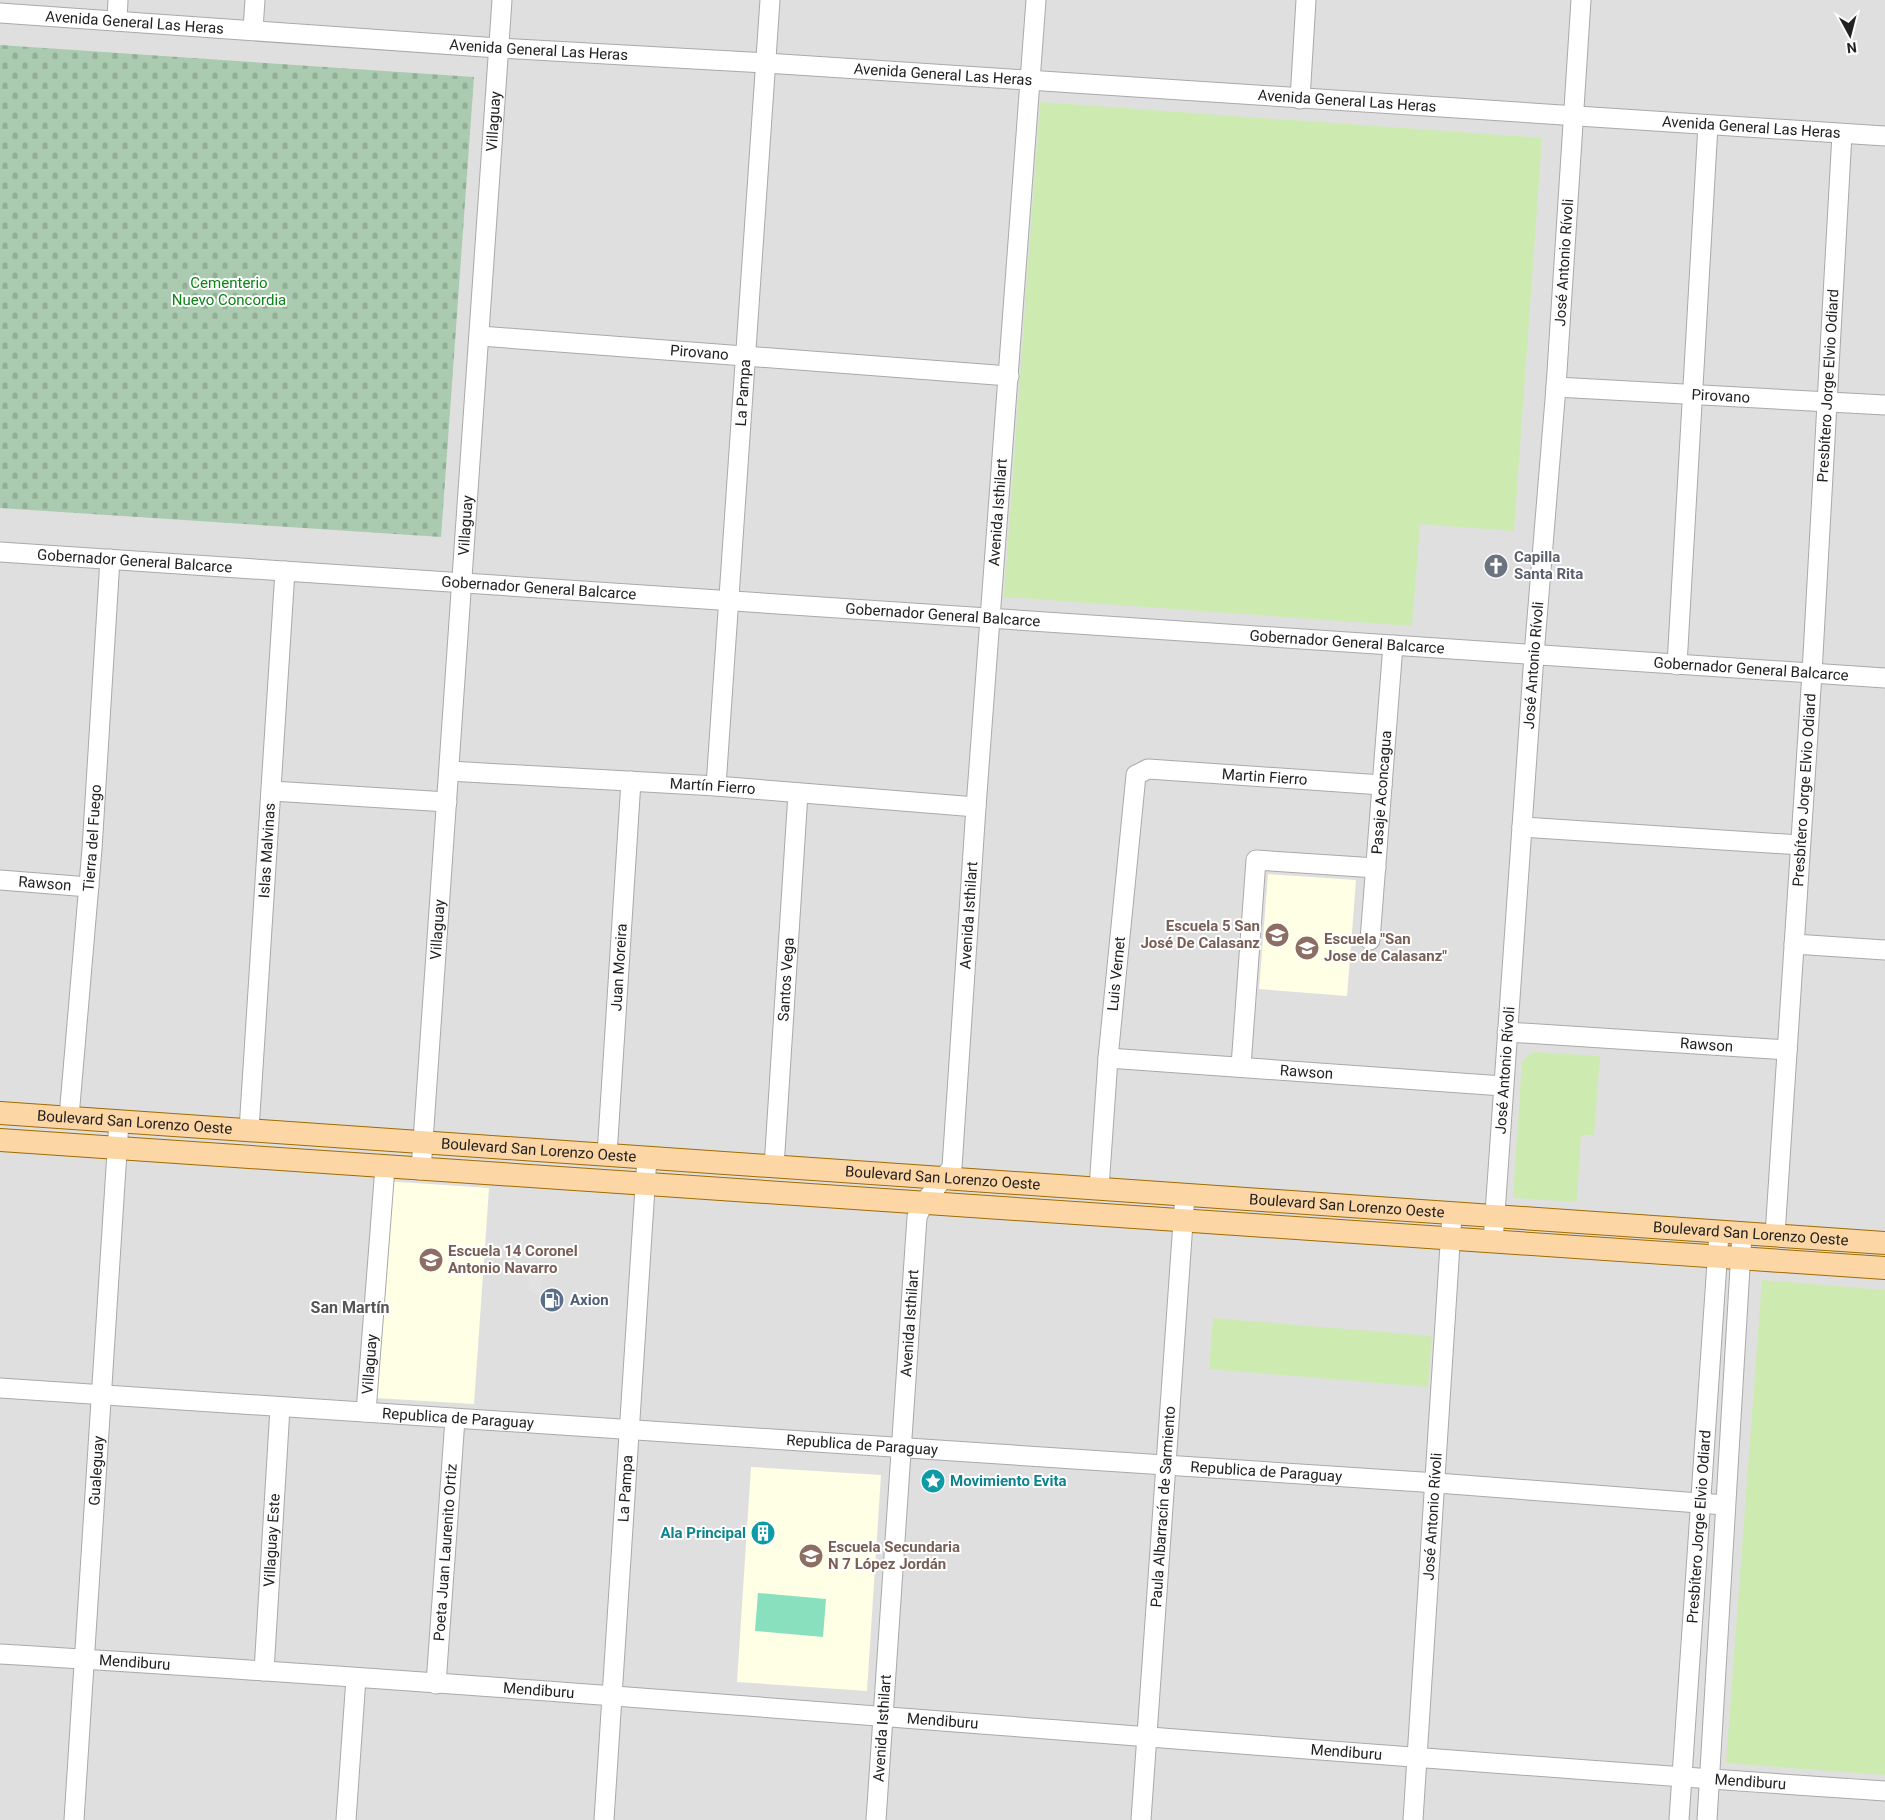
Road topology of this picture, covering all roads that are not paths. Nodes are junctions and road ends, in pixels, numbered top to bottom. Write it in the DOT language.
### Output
graph roads {
  1 [pos="118,0"];
  2 [pos="255,0"];
  3 [pos="502,0"];
  4 [pos="770,0"];
  5 [pos="1036,0"];
  6 [pos="1306,0"];
  7 [pos="1581,0"];
  8 [pos="0,13"];
  9 [pos="117,21"];
  10 [pos="253,29"];
  11 [pos="498,48"];
  12 [pos="766,63"];
  13 [pos="1030,81"];
  14 [pos="1300,99"];
  15 [pos="1572,115"];
  16 [pos="1708,125"];
  17 [pos="1842,134"];
  18 [pos="1885,136"];
  19 [pos="480,336"];
  20 [pos="747,356"];
  21 [pos="1008,376"];
  22 [pos="1556,387"];
  23 [pos="1692,394"];
  24 [pos="1826,402"];
  25 [pos="1885,406"];
  26 [pos="0,552"];
  27 [pos="110,559"];
  28 [pos="286,571"];
  29 [pos="460,583"];
  30 [pos="731,602"];
  31 [pos="989,619"];
  32 [pos="1393,645"];
  33 [pos="1534,655"];
  34 [pos="1677,664"];
  35 [pos="1812,673"];
  36 [pos="1885,678"];
  37 [pos="1148,769"];
  38 [pos="449,771"];
  39 [pos="630,781"];
  40 [pos="1382,785"];
  41 [pos="716,786"];
  42 [pos="272,791"];
  43 [pos="798,793"];
  44 [pos="447,802"];
  45 [pos="976,807"];
  46 [pos="1522,827"];
  47 [pos="1800,845"];
  48 [pos="1376,868"];
  49 [pos="0,880"];
  50 [pos="88,887"];
  51 [pos="1370,940"];
  52 [pos="1794,944"];
  53 [pos="1885,950"];
  54 [pos="1507,1032"];
  55 [pos="1787,1050"];
  56 [pos="1108,1058"];
  57 [pos="1241,1066"];
  58 [pos="1503,1086"];
  59 [pos="0,1113"];
  60 [pos="69,1117"];
  61 [pos="119,1121"];
  62 [pos="248,1130"];
  63 [pos="0,1140"];
  64 [pos="423,1142"];
  65 [pos="117,1148"];
  66 [pos="607,1155"];
  67 [pos="647,1157"];
  68 [pos="384,1167"];
  69 [pos="774,1167"];
  70 [pos="421,1170"];
  71 [pos="946,1178"];
  72 [pos="646,1185"];
  73 [pos="1098,1188"];
  74 [pos="1185,1194"];
  75 [pos="923,1204"];
  76 [pos="1452,1214"];
  77 [pos="1494,1216"];
  78 [pos="1183,1220"];
  79 [pos="1719,1233"];
  80 [pos="1742,1234"];
  81 [pos="1775,1235"];
  82 [pos="1451,1239"];
  83 [pos="1493,1242"];
  84 [pos="1885,1244"];
  85 [pos="1717,1257"];
  86 [pos="1741,1258"];
  87 [pos="1885,1268"];
  88 [pos="0,1388"];
  89 [pos="100,1395"];
  90 [pos="280,1408"];
  91 [pos="366,1412"];
  92 [pos="454,1419"];
  93 [pos="630,1429"];
  94 [pos="902,1448"];
  95 [pos="1166,1465"];
  96 [pos="1437,1483"];
  97 [pos="1700,1503"];
  98 [pos="1725,1505"];
  99 [pos="0,1654"];
  100 [pos="84,1659"];
  101 [pos="264,1671"];
  102 [pos="356,1678"];
  103 [pos="436,1684"];
  104 [pos="613,1695"];
  105 [pos="883,1718"];
  106 [pos="1146,1736"];
  107 [pos="1418,1757"];
  108 [pos="1682,1777"];
  109 [pos="1711,1779"];
  110 [pos="1885,1791"];
  111 [pos="74,1820"];
  112 [pos="346,1820"];
  113 [pos="604,1820"];
  114 [pos="876,1820"];
  115 [pos="1141,1820"];
  116 [pos="1414,1820"];
  117 [pos="1679,1820"];
  118 [pos="1707,1820"];
  1 -- 9 [label="street"];
  2 -- 10 [label="street"];
  3 -- 11 [label="street, Villaguay"];
  4 -- 12 [label="street, La Pampa"];
  5 -- 13 [label="street, Avenida Isthilart"];
  6 -- 14 [label="street"];
  7 -- 15 [label="street, José Antonio Rívoli"];
  8 -- 9 [label="street, Avenida General Las Heras"];
  9 -- 10 [label="street, Avenida General Las Heras"];
  10 -- 11 [label="street, Avenida General Las Heras"];
  11 -- 12 [label="street, Avenida General Las Heras"];
  11 -- 19 [label="street, Villaguay"];
  12 -- 13 [label="street, Avenida General Las Heras"];
  12 -- 20 [label="street, La Pampa"];
  13 -- 14 [label="street, Avenida General Las Heras"];
  13 -- 21 [label="street, Avenida Isthilart"];
  14 -- 15 [label="street, Avenida General Las Heras"];
  15 -- 16 [label="street, Avenida General Las Heras"];
  15 -- 22 [label="street, José Antonio Rívoli"];
  16 -- 17 [label="street, Avenida General Las Heras"];
  16 -- 23 [label="street"];
  17 -- 18 [label="street, Avenida General Las Heras"];
  17 -- 24 [label="street, Presbítero Jorge Elvio Odiard"];
  19 -- 20 [label="street, Pirovano"];
  19 -- 29 [label="street, Villaguay"];
  20 -- 21 [label="street, Pirovano"];
  20 -- 30 [label="street, La Pampa"];
  21 -- 31 [label="street, Avenida Isthilart"];
  22 -- 23 [label="street, Pirovano"];
  22 -- 33 [label="street, José Antonio Rívoli"];
  23 -- 24 [label="street, Pirovano"];
  23 -- 34 [label="street"];
  24 -- 25 [label="street, Pirovano"];
  24 -- 35 [label="street, Presbítero Jorge Elvio Odiard"];
  26 -- 27 [label="street, Gobernador General Balcarce"];
  27 -- 28 [label="street, Gobernador General Balcarce"];
  27 -- 50 [label="street, Tierra del Fuego"];
  28 -- 29 [label="street, Gobernador General Balcarce"];
  28 -- 42 [label="street, Islas Malvinas"];
  29 -- 30 [label="street, Gobernador General Balcarce"];
  29 -- 38 [label="street, Villaguay"];
  30 -- 31 [label="street, Gobernador General Balcarce"];
  30 -- 41 [label="street, La Pampa"];
  31 -- 32 [label="street, Gobernador General Balcarce"];
  31 -- 45 [label="street, Avenida Isthilart"];
  32 -- 33 [label="street, Gobernador General Balcarce"];
  32 -- 40 [label="street, Pasaje Aconcagua"];
  33 -- 34 [label="street, Gobernador General Balcarce"];
  33 -- 46 [label="street, José Antonio Rívoli"];
  34 -- 35 [label="street, Gobernador General Balcarce"];
  35 -- 36 [label="street, Gobernador General Balcarce"];
  35 -- 47 [label="street, Presbítero Jorge Elvio Odiard"];
  37 -- 40 [label="street, Martin Fierro"];
  37 -- 56 [label="street, Luis Vernet"];
  38 -- 39 [label="street, Martín Fierro"];
  38 -- 44 [label="street, Villaguay"];
  39 -- 41 [label="street, Martín Fierro"];
  39 -- 66 [label="street, Juan Moreira"];
  40 -- 48 [label="street, Pasaje Aconcagua"];
  41 -- 43 [label="street, Martín Fierro"];
  42 -- 44 [label="street"];
  42 -- 62 [label="street, Islas Malvinas"];
  43 -- 45 [label="street, Martín Fierro"];
  43 -- 69 [label="street, Santos Vega"];
  44 -- 64 [label="street, Villaguay"];
  45 -- 71 [label="street, Avenida Isthilart"];
  46 -- 47 [label="street"];
  46 -- 54 [label="street, José Antonio Rívoli"];
  47 -- 52 [label="street, Presbítero Jorge Elvio Odiard"];
  48 -- 51 [label="street, Pasaje Aconcagua"];
  48 -- 57 [label="street"];
  49 -- 50 [label="street, Rawson"];
  50 -- 60 [label="street, Tierra del Fuego"];
  52 -- 53 [label="street"];
  52 -- 55 [label="street, Presbítero Jorge Elvio Odiard"];
  54 -- 55 [label="street, Rawson"];
  54 -- 58 [label="street, José Antonio Rívoli"];
  55 -- 81 [label="street, Presbítero Jorge Elvio Odiard"];
  56 -- 57 [label="street, Rawson"];
  56 -- 73 [label="street, Luis Vernet"];
  57 -- 58 [label="street, Rawson"];
  58 -- 77 [label="street, José Antonio Rívoli"];
  59 -- 60 [label="main road, Boulevard San Lorenzo Oeste"];
  60 -- 61 [label="main road, Boulevard San Lorenzo Oeste"];
  61 -- 62 [label="main road, Boulevard San Lorenzo Oeste"];
  61 -- 65 [label="street, Gualeguay"];
  62 -- 64 [label="main road, Boulevard San Lorenzo Oeste"];
  63 -- 65 [label="main road, Boulevard San Lorenzo Oeste"];
  64 -- 66 [label="main road, Boulevard San Lorenzo Oeste"];
  64 -- 70 [label="street, Villaguay"];
  65 -- 68 [label="main road, Boulevard San Lorenzo Oeste"];
  65 -- 89 [label="street, Gualeguay"];
  66 -- 67 [label="main road, Boulevard San Lorenzo Oeste"];
  67 -- 69 [label="main road, Boulevard San Lorenzo Oeste"];
  67 -- 72 [label="street, La Pampa"];
  68 -- 70 [label="main road, Boulevard San Lorenzo Oeste"];
  68 -- 91 [label="street, Villaguay"];
  69 -- 71 [label="main road, Boulevard San Lorenzo Oeste"];
  70 -- 72 [label="main road, Boulevard San Lorenzo Oeste"];
  71 -- 73 [label="main road, Boulevard San Lorenzo Oeste"];
  71 -- 75 [label="street, Avenida Isthilart"];
  72 -- 75 [label="main road, Boulevard San Lorenzo Oeste"];
  72 -- 93 [label="street, La Pampa"];
  73 -- 74 [label="main road, Boulevard San Lorenzo Oeste"];
  74 -- 76 [label="main road, Boulevard San Lorenzo Oeste"];
  74 -- 78 [label="street, Paula Albarracín de Sarmiento"];
  75 -- 78 [label="main road, Boulevard San Lorenzo Oeste"];
  75 -- 94 [label="street, Avenida Isthilart"];
  76 -- 77 [label="main road, Boulevard San Lorenzo Oeste"];
  76 -- 82 [label="street, José Antonio Rívoli"];
  77 -- 79 [label="main road, Boulevard San Lorenzo Oeste"];
  77 -- 83 [label="street, José Antonio Rívoli"];
  78 -- 82 [label="main road, Boulevard San Lorenzo Oeste"];
  78 -- 95 [label="street, Paula Albarracín de Sarmiento"];
  79 -- 80 [label="main road, Boulevard San Lorenzo Oeste"];
  79 -- 85 [label="street, Presbítero Jorge Elvio Odiard"];
  80 -- 81 [label="main road, Boulevard San Lorenzo Oeste"];
  80 -- 86 [label="street, Presbítero Jorge Elvio Odiard"];
  81 -- 84 [label="main road, Boulevard San Lorenzo Oeste"];
  82 -- 83 [label="main road, Boulevard San Lorenzo Oeste"];
  82 -- 96 [label="street, José Antonio Rívoli"];
  83 -- 85 [label="main road, Boulevard San Lorenzo Oeste"];
  85 -- 86 [label="main road, Boulevard San Lorenzo Oeste"];
  85 -- 97 [label="street, Presbítero Jorge Elvio Odiard"];
  86 -- 87 [label="main road, Boulevard San Lorenzo Oeste"];
  86 -- 98 [label="street, Presbítero Jorge Elvio Odiard"];
  88 -- 89 [label="street, Republica de Paraguay"];
  89 -- 90 [label="street, Republica de Paraguay"];
  89 -- 100 [label="street, Gualeguay"];
  90 -- 91 [label="street, Republica de Paraguay"];
  90 -- 101 [label="street, Villaguay Este"];
  91 -- 92 [label="street, Republica de Paraguay"];
  92 -- 93 [label="street, Republica de Paraguay"];
  92 -- 103 [label="street, Poeta Juan Laurenito Ortiz"];
  93 -- 94 [label="street, Republica de Paraguay"];
  93 -- 104 [label="street, La Pampa"];
  94 -- 95 [label="street, Republica de Paraguay"];
  94 -- 105 [label="street, Avenida Isthilart"];
  95 -- 96 [label="street, Republica de Paraguay"];
  95 -- 106 [label="street, Paula Albarracín de Sarmiento"];
  96 -- 97 [label="street, Republica de Paraguay"];
  96 -- 107 [label="street, José Antonio Rívoli"];
  97 -- 98 [label="street, Republica de Paraguay"];
  97 -- 108 [label="street, Presbítero Jorge Elvio Odiard"];
  98 -- 109 [label="street, Presbítero Jorge Elvio Odiard"];
  99 -- 100 [label="street, Mendiburu"];
  100 -- 101 [label="street, Mendiburu"];
  100 -- 111 [label="street, Gualeguay"];
  101 -- 102 [label="street, Mendiburu"];
  102 -- 103 [label="street, Mendiburu"];
  102 -- 112 [label="street"];
  103 -- 104 [label="street, Mendiburu"];
  104 -- 105 [label="street, Mendiburu"];
  104 -- 113 [label="street, La Pampa"];
  105 -- 106 [label="street, Mendiburu"];
  105 -- 114 [label="street, Avenida Isthilart"];
  106 -- 107 [label="street, Mendiburu"];
  106 -- 115 [label="street, Paula Albarracín de Sarmiento"];
  107 -- 108 [label="street, Mendiburu"];
  107 -- 116 [label="street, José Antonio Rívoli"];
  108 -- 109 [label="street, Mendiburu"];
  108 -- 117 [label="street, Presbítero Jorge Elvio Odiard"];
  109 -- 110 [label="street, Mendiburu"];
  109 -- 118 [label="street, Presbítero Jorge Elvio Odiard"];
}
